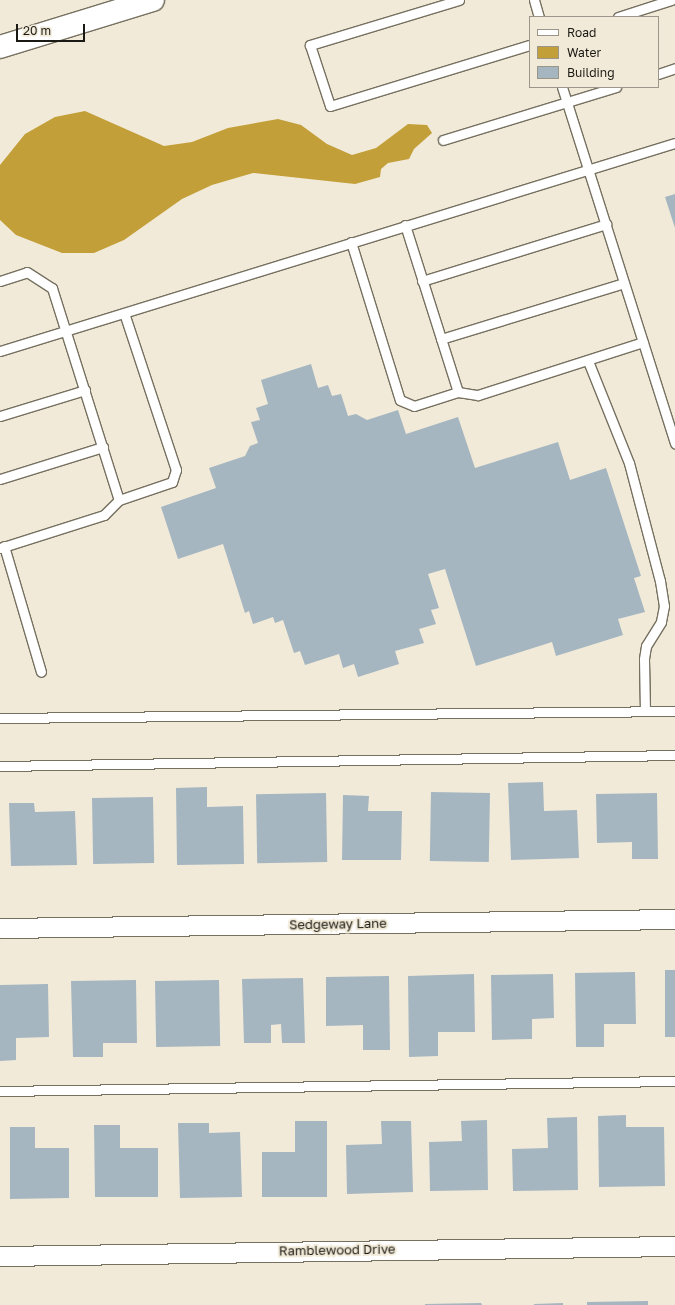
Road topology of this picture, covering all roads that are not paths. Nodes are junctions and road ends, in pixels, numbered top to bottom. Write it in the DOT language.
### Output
graph roads {
  1 [pos="153,0"];
  2 [pos="459,0"];
  3 [pos="534,0"];
  4 [pos="671,0"];
  5 [pos="539,16"];
  6 [pos="621,16"];
  7 [pos="529,45"];
  8 [pos="0,47"];
  9 [pos="675,68"];
  10 [pos="659,74"];
  11 [pos="562,88"];
  12 [pos="613,88"];
  13 [pos="567,103"];
  14 [pos="443,140"];
  15 [pos="675,143"];
  16 [pos="589,171"];
  17 [pos="606,224"];
  18 [pos="405,225"];
  19 [pos="351,242"];
  20 [pos="0,281"];
  21 [pos="422,281"];
  22 [pos="624,283"];
  23 [pos="124,313"];
  24 [pos="66,331"];
  25 [pos="441,339"];
  26 [pos="642,342"];
  27 [pos="0,351"];
  28 [pos="588,361"];
  29 [pos="85,390"];
  30 [pos="458,392"];
  31 [pos="0,416"];
  32 [pos="675,444"];
  33 [pos="103,447"];
  34 [pos="0,480"];
  35 [pos="119,500"];
  36 [pos="2,547"];
  37 [pos="41,672"];
  38 [pos="646,711"];
  39 [pos="675,711"];
  40 [pos="0,718"];
  41 [pos="675,755"];
  42 [pos="0,766"];
  43 [pos="675,919"];
  44 [pos="0,928"];
  45 [pos="675,1081"];
  46 [pos="0,1091"];
  47 [pos="675,1246"];
  48 [pos="0,1256"];
  1 -- 8 [label="main road"];
  2 -- 7 [label="lane"];
  3 -- 5 [label="lane"];
  4 -- 6 [label="lane"];
  9 -- 10 [label="lane"];
  11 -- 13 [label="lane"];
  12 -- 13 [label="lane"];
  13 -- 14 [label="lane"];
  13 -- 16 [label="lane"];
  15 -- 16 [label="lane"];
  16 -- 17 [label="lane"];
  16 -- 18 [label="lane"];
  17 -- 21 [label="lane"];
  17 -- 22 [label="lane"];
  18 -- 19 [label="lane"];
  18 -- 21 [label="lane"];
  19 -- 23 [label="lane"];
  19 -- 30 [label="lane"];
  20 -- 24 [label="lane"];
  21 -- 25 [label="lane"];
  22 -- 25 [label="lane"];
  22 -- 26 [label="lane"];
  23 -- 24 [label="lane"];
  23 -- 35 [label="lane"];
  24 -- 27 [label="lane"];
  24 -- 29 [label="lane"];
  25 -- 30 [label="lane"];
  26 -- 28 [label="lane"];
  26 -- 32 [label="lane"];
  28 -- 30 [label="lane"];
  28 -- 38 [label="lane"];
  29 -- 31 [label="lane"];
  29 -- 33 [label="lane"];
  33 -- 34 [label="lane"];
  33 -- 35 [label="lane"];
  35 -- 36 [label="lane"];
  36 -- 37 [label="lane"];
  38 -- 39 [label="lane"];
  38 -- 40 [label="lane"];
  41 -- 42 [label="lane"];
  43 -- 44 [label="street, Sedgeway Lane"];
  45 -- 46 [label="lane"];
  47 -- 48 [label="street, Ramblewood Drive"];
}
